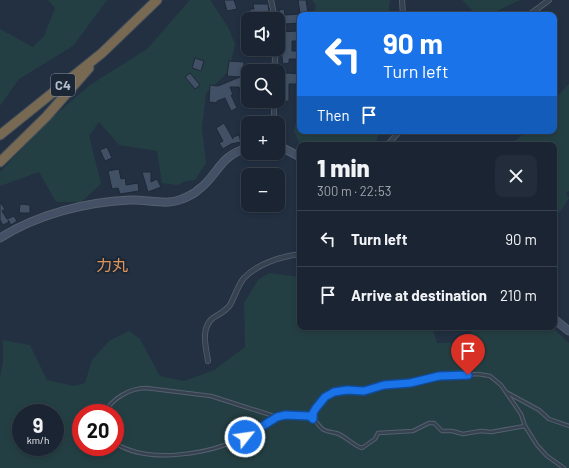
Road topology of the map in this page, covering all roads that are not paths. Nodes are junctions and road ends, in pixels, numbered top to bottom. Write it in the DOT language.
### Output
graph roads {
  1 [pos="157,0"];
  2 [pos="271,0"];
  3 [pos="402,0"];
  4 [pos="549,0"];
  5 [pos="274,12"];
  6 [pos="403,12"];
  7 [pos="533,12"];
  8 [pos="102,54"];
  9 [pos="25,116"];
  10 [pos="0,132"];
  11 [pos="397,134"];
  12 [pos="0,135"];
  13 [pos="390,142"];
  14 [pos="285,149"];
  15 [pos="241,150"];
  16 [pos="297,155"];
  17 [pos="0,162"];
  18 [pos="0,238"];
  19 [pos="297,254"];
  20 [pos="557,321"];
  21 [pos="569,331"];
  22 [pos="208,361"];
  23 [pos="506,392"];
  24 [pos="110,404"];
  25 [pos="277,417"];
  26 [pos="313,419"];
  27 [pos="525,426"];
  28 [pos="569,426"];
  29 [pos="124,447"];
  30 [pos="564,468"];
  1 -- 8 [label="highway, C4"];
  2 -- 5 [label="street"];
  3 -- 6 [label="street"];
  4 -- 7 [label="street"];
  8 -- 9 [label="highway, C4"];
  8 -- 17 [label="highway"];
  9 -- 10 [label="highway"];
  9 -- 12 [label="highway, C4"];
  11 -- 13 [label="street"];
  14 -- 16 [label="street"];
  15 -- 18 [label="street"];
  19 -- 22 [label="street"];
  20 -- 21 [label="street"];
  23 -- 26 [label="lane"];
  23 -- 27 [label="lane"];
  23 -- 28 [label="lane"];
  24 -- 25 [label="lane"];
  25 -- 26 [label="lane"];
  25 -- 29 [label="lane"];
  26 -- 27 [label="lane"];
  27 -- 30 [label="lane"];
}
